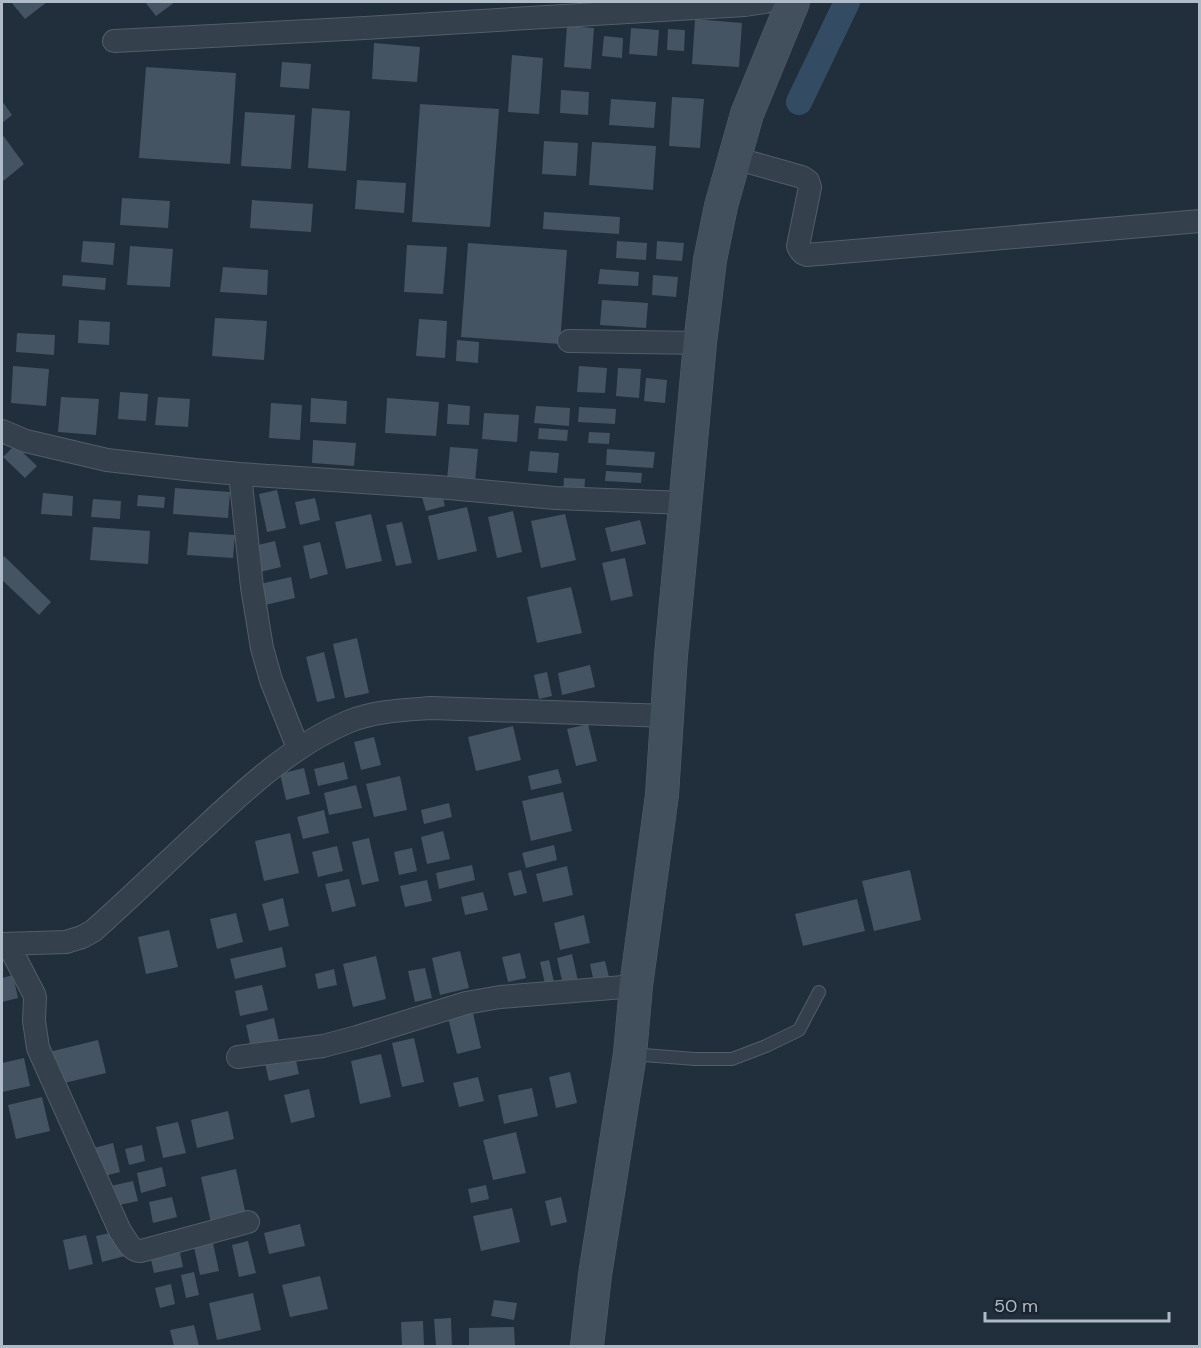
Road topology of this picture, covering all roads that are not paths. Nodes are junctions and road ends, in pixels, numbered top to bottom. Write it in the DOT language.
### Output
graph roads {
  1 [pos="765,2"];
  2 [pos="793,2"];
  3 [pos="114,40"];
  4 [pos="741,154"];
  5 [pos="1200,221"];
  6 [pos="569,341"];
  7 [pos="700,343"];
  8 [pos="2,431"];
  9 [pos="240,474"];
  10 [pos="686,503"];
  11 [pos="668,716"];
  12 [pos="298,748"];
  13 [pos="5,944"];
  14 [pos="636,986"];
  15 [pos="819,992"];
  16 [pos="635,1054"];
  17 [pos="238,1057"];
  18 [pos="248,1222"];
  19 [pos="587,1347"];
  1 -- 3 [label="street"];
  2 -- 4 [label="main road"];
  4 -- 5 [label="street"];
  4 -- 7 [label="main road"];
  6 -- 7 [label="street"];
  7 -- 10 [label="main road"];
  8 -- 9 [label="street"];
  9 -- 10 [label="street"];
  9 -- 12 [label="street"];
  10 -- 11 [label="main road"];
  11 -- 12 [label="street"];
  11 -- 14 [label="main road"];
  12 -- 13 [label="street"];
  13 -- 18 [label="street"];
  14 -- 16 [label="main road"];
  14 -- 17 [label="street"];
  15 -- 16 [label="lane"];
  16 -- 19 [label="main road"];
}
